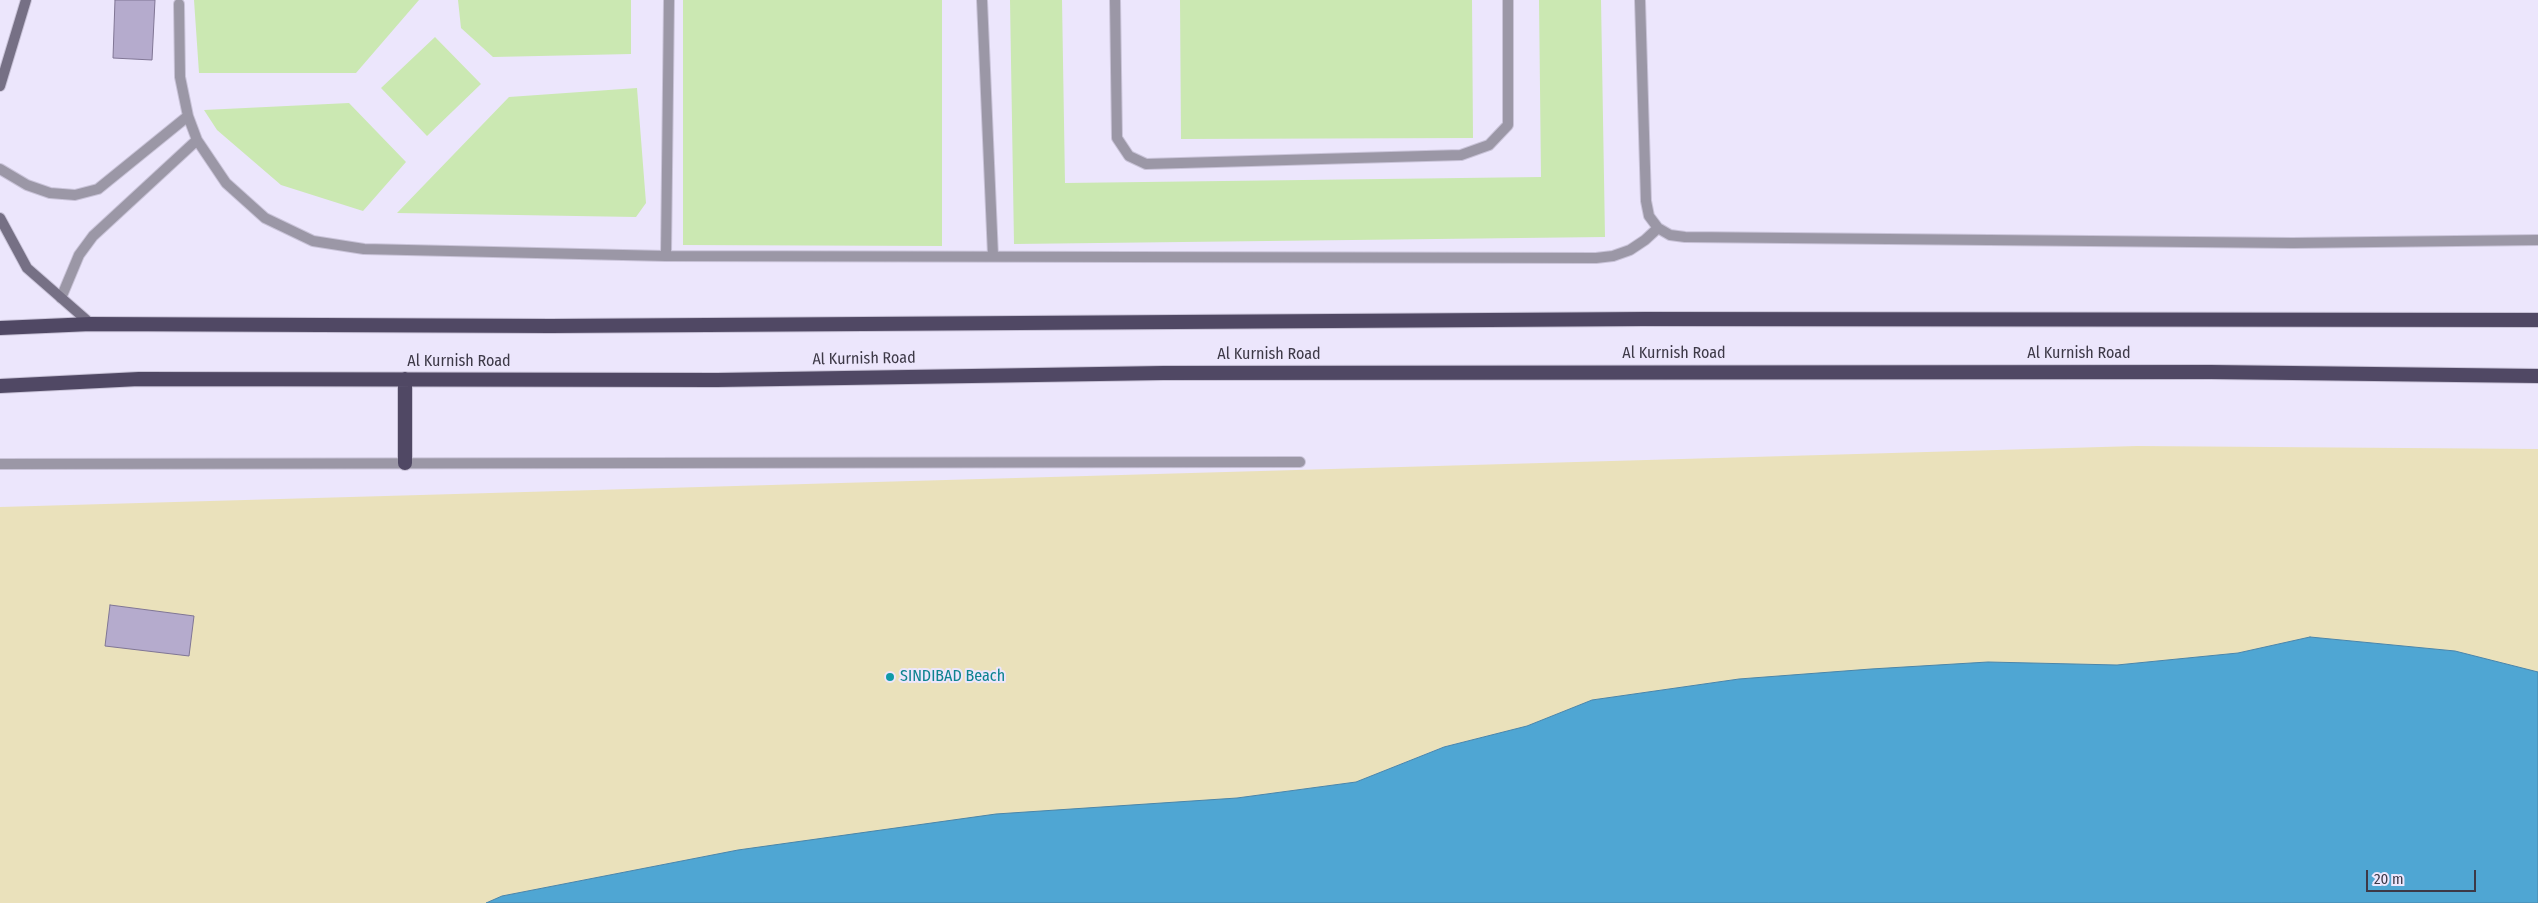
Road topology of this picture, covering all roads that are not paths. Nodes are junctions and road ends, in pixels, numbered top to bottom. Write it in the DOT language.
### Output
graph roads {
  1 [pos="26,0"];
  2 [pos="669,0"];
  3 [pos="982,0"];
  4 [pos="1115,0"];
  5 [pos="1508,0"];
  6 [pos="1640,0"];
  7 [pos="179,4"];
  8 [pos="0,86"];
  9 [pos="188,116"];
  10 [pos="197,140"];
  11 [pos="0,168"];
  12 [pos="0,218"];
  13 [pos="1658,228"];
  14 [pos="2538,240"];
  15 [pos="666,256"];
  16 [pos="993,256"];
  17 [pos="61,298"];
  18 [pos="2538,320"];
  19 [pos="91,324"];
  20 [pos="0,328"];
  21 [pos="2538,376"];
  22 [pos="405,379"];
  23 [pos="0,386"];
  24 [pos="1300,462"];
  25 [pos="405,463"];
  26 [pos="0,464"];
  1 -- 8 [label="main road"];
  2 -- 15 [label="lane"];
  3 -- 16 [label="lane"];
  4 -- 5 [label="lane"];
  6 -- 13 [label="lane"];
  7 -- 9 [label="lane"];
  9 -- 10 [label="lane"];
  9 -- 11 [label="lane"];
  10 -- 15 [label="lane"];
  10 -- 17 [label="lane"];
  12 -- 17 [label="main road"];
  13 -- 14 [label="lane"];
  13 -- 16 [label="lane"];
  15 -- 16 [label="lane"];
  17 -- 19 [label="main road"];
  18 -- 19 [label="highway, Al Kurnish Road"];
  19 -- 20 [label="highway, Al Kurnish Road"];
  21 -- 22 [label="highway, Al Kurnish Road"];
  22 -- 23 [label="highway, Al Kurnish Road"];
  22 -- 25 [label="highway"];
  24 -- 25 [label="lane"];
  25 -- 26 [label="lane"];
}
